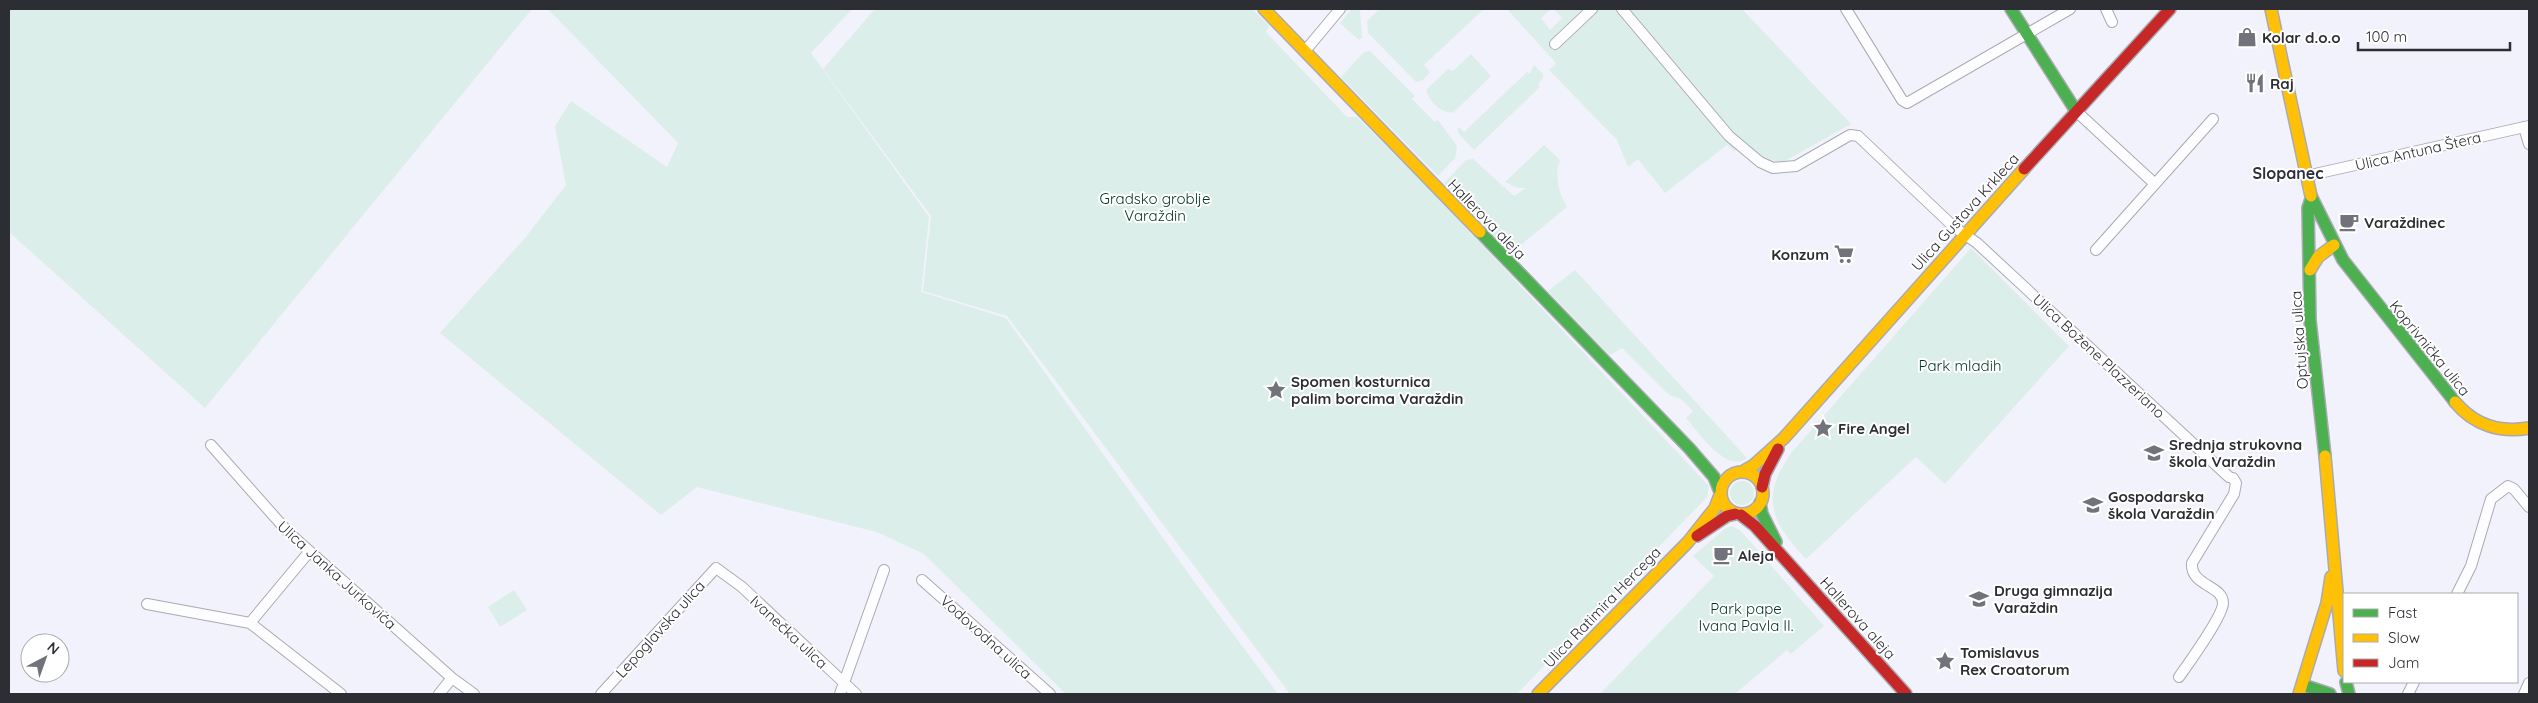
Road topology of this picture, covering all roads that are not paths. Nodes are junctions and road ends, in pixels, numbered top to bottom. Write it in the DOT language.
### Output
graph roads {
  1 [pos="1264,9"];
  2 [pos="1340,9"];
  3 [pos="1592,9"];
  4 [pos="1622,9"];
  5 [pos="1846,9"];
  6 [pos="2011,9"];
  7 [pos="2070,9"];
  8 [pos="2106,9"];
  9 [pos="2170,9"];
  10 [pos="2271,9"];
  11 [pos="2112,22"];
  12 [pos="2026,34"];
  13 [pos="1556,44"];
  14 [pos="1305,51"];
  15 [pos="2076,111"];
  16 [pos="2213,119"];
  17 [pos="2527,126"];
  18 [pos="2529,144"];
  19 [pos="2306,176"];
  20 [pos="2154,184"];
  21 [pos="2311,198"];
  22 [pos="1965,235"];
  23 [pos="2334,245"];
  24 [pos="2096,250"];
  25 [pos="2309,271"];
  26 [pos="2529,428"];
  27 [pos="1784,438"];
  28 [pos="211,445"];
  29 [pos="1689,448"];
  30 [pos="1739,472"];
  31 [pos="1762,487"];
  32 [pos="1720,493"];
  33 [pos="1760,503"];
  34 [pos="2529,507"];
  35 [pos="1738,514"];
  36 [pos="2334,539"];
  37 [pos="1688,542"];
  38 [pos="309,552"];
  39 [pos="1788,562"];
  40 [pos="884,570"];
  41 [pos="722,571"];
  42 [pos="922,580"];
  43 [pos="2458,593"];
  44 [pos="147,604"];
  45 [pos="250,623"];
  46 [pos="2343,658"];
  47 [pos="2179,677"];
  48 [pos="452,678"];
  49 [pos="844,683"];
  50 [pos="2529,683"];
  51 [pos="2301,690"];
  52 [pos="341,694"];
  53 [pos="439,694"];
  54 [pos="474,694"];
  55 [pos="601,694"];
  56 [pos="840,694"];
  57 [pos="856,694"];
  58 [pos="1050,694"];
  59 [pos="1538,694"];
  60 [pos="1906,694"];
  61 [pos="2330,694"];
  62 [pos="2524,694"];
  1 -- 14 [label="main road, Hallerova aleja"];
  2 -- 14 [label="street"];
  3 -- 13 [label="street"];
  4 -- 22 [label="street"];
  5 -- 12 [label="street"];
  6 -- 12 [label="main road"];
  7 -- 12 [label="street"];
  8 -- 11 [label="street"];
  9 -- 15 [label="main road, Ulica Gustava Krkleca"];
  10 -- 19 [label="main road"];
  12 -- 15 [label="main road"];
  14 -- 29 [label="main road, Hallerova aleja"];
  15 -- 20 [label="street"];
  15 -- 22 [label="main road, Ulica Gustava Krkleca"];
  16 -- 20 [label="street"];
  17 -- 18 [label="street"];
  17 -- 19 [label="street, Ulica Antuna Štera"];
  19 -- 21 [label="main road"];
  20 -- 24 [label="street"];
  21 -- 23 [label="main road"];
  21 -- 25 [label="main road"];
  22 -- 27 [label="main road, Ulica Gustava Krkleca"];
  22 -- 47 [label="street, Ulica Božene Plazzeriano"];
  23 -- 25 [label="main road, Optujska ulica"];
  23 -- 26 [label="main road, Koprivnička ulica"];
  25 -- 36 [label="main road, Optujska ulica"];
  27 -- 30 [label="main road, Ulica Gustava Krkleca"];
  27 -- 31 [label="main road, Ulica Gustava Krkleca"];
  28 -- 38 [label="street, Ulica Janka Jurkovića"];
  29 -- 30 [label="main road, Hallerova aleja"];
  29 -- 32 [label="main road, Hallerova aleja"];
  30 -- 31 [label="main road"];
  30 -- 32 [label="main road"];
  31 -- 33 [label="main road"];
  32 -- 35 [label="main road"];
  32 -- 37 [label="main road, Ulica Ratimira Hercega"];
  33 -- 35 [label="main road"];
  33 -- 39 [label="main road, Hallerova aleja"];
  34 -- 43 [label="street"];
  35 -- 37 [label="main road, Ulica Ratimira Hercega"];
  35 -- 39 [label="main road, Hallerova aleja"];
  36 -- 46 [label="main road, Optujska ulica"];
  36 -- 51 [label="main road, Optujska ulica"];
  37 -- 59 [label="main road, Ulica Ratimira Hercega"];
  38 -- 45 [label="street"];
  38 -- 48 [label="street, Ulica Janka Jurkovića"];
  39 -- 60 [label="main road, Hallerova aleja"];
  40 -- 49 [label="street"];
  41 -- 49 [label="street, Ivanečka ulica"];
  41 -- 55 [label="street, Lepoglavska ulica"];
  42 -- 58 [label="street, Vodovodna ulica"];
  44 -- 45 [label="street"];
  45 -- 52 [label="street"];
  48 -- 53 [label="street"];
  48 -- 54 [label="street, Ulica Janka Jurkovića"];
  49 -- 56 [label="street"];
  49 -- 57 [label="street, Ivanečka ulica"];
  50 -- 62 [label="street"];
  51 -- 61 [label="main road"];
}
